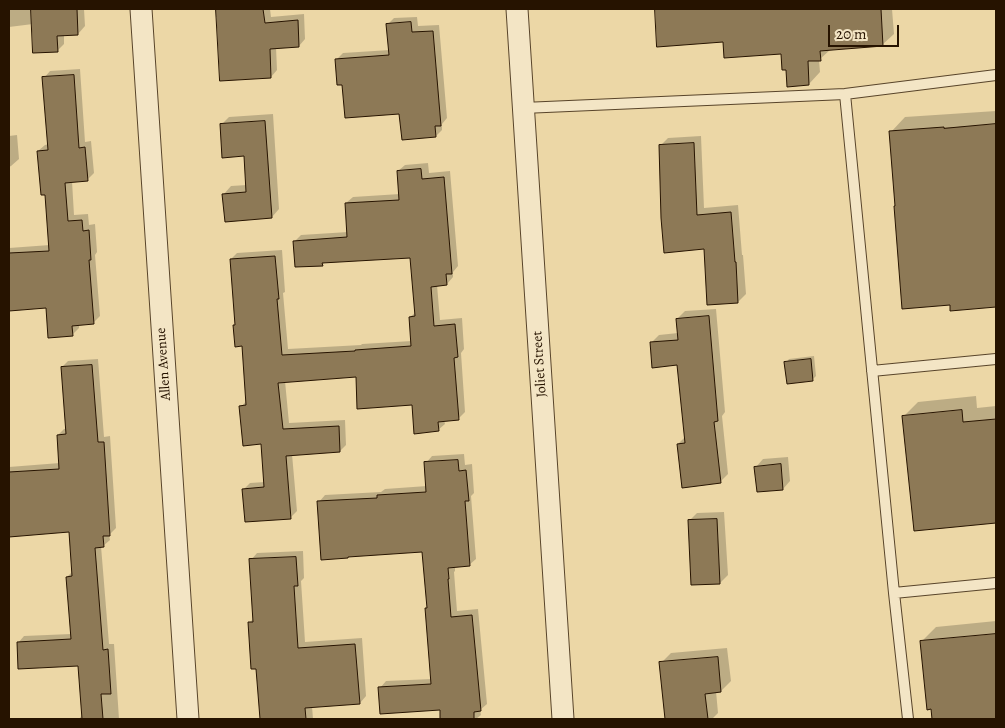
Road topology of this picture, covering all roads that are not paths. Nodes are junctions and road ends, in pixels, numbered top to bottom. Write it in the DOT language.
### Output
graph roads {
  1 [pos="141,9"];
  2 [pos="516,9"];
  3 [pos="996,75"];
  4 [pos="845,94"];
  5 [pos="523,108"];
  6 [pos="996,359"];
  7 [pos="872,371"];
  8 [pos="996,583"];
  9 [pos="894,593"];
  10 [pos="188,719"];
  11 [pos="563,719"];
  12 [pos="908,719"];
  1 -- 10 [label="street, Allen Avenue"];
  2 -- 5 [label="street, Joliet Street"];
  3 -- 4 [label="lane"];
  4 -- 5 [label="lane"];
  4 -- 7 [label="lane"];
  5 -- 11 [label="street, Joliet Street"];
  6 -- 7 [label="lane"];
  7 -- 9 [label="lane"];
  8 -- 9 [label="lane"];
  9 -- 12 [label="lane"];
}
